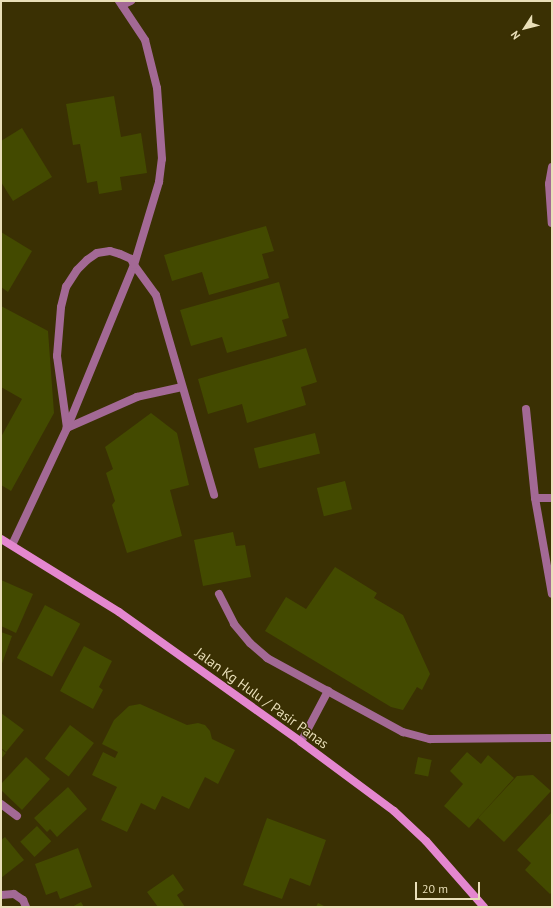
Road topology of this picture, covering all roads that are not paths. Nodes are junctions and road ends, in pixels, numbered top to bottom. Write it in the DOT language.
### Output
graph roads {
  1 [pos="131,1"];
  2 [pos="120,3"];
  3 [pos="552,167"];
  4 [pos="552,223"];
  5 [pos="134,265"];
  6 [pos="182,387"];
  7 [pos="526,409"];
  8 [pos="67,428"];
  9 [pos="214,495"];
  10 [pos="535,498"];
  11 [pos="552,498"];
  12 [pos="1,539"];
  13 [pos="12,545"];
  14 [pos="219,594"];
  15 [pos="552,594"];
  16 [pos="328,690"];
  17 [pos="552,738"];
  18 [pos="301,742"];
  19 [pos="1,804"];
  20 [pos="16,816"];
  21 [pos="1,895"];
  22 [pos="26,907"];
  23 [pos="484,907"];
  1 -- 2 [label="street"];
  2 -- 5 [label="street"];
  3 -- 4 [label="street"];
  5 -- 6 [label="street"];
  5 -- 8 [label="street"];
  5 -- 8 [label="street"];
  6 -- 8 [label="street"];
  6 -- 9 [label="street"];
  7 -- 10 [label="street"];
  8 -- 13 [label="street"];
  10 -- 11 [label="street"];
  10 -- 15 [label="street"];
  12 -- 13 [label="main road, Jalan Kg Hulu / Pasir Panas"];
  13 -- 18 [label="main road, Jalan Kg Hulu / Pasir Panas"];
  14 -- 16 [label="street"];
  16 -- 17 [label="street"];
  16 -- 18 [label="street"];
  18 -- 23 [label="main road, Jalan Kg Hulu / Pasir Panas"];
  19 -- 20 [label="street"];
  21 -- 22 [label="street"];
}
